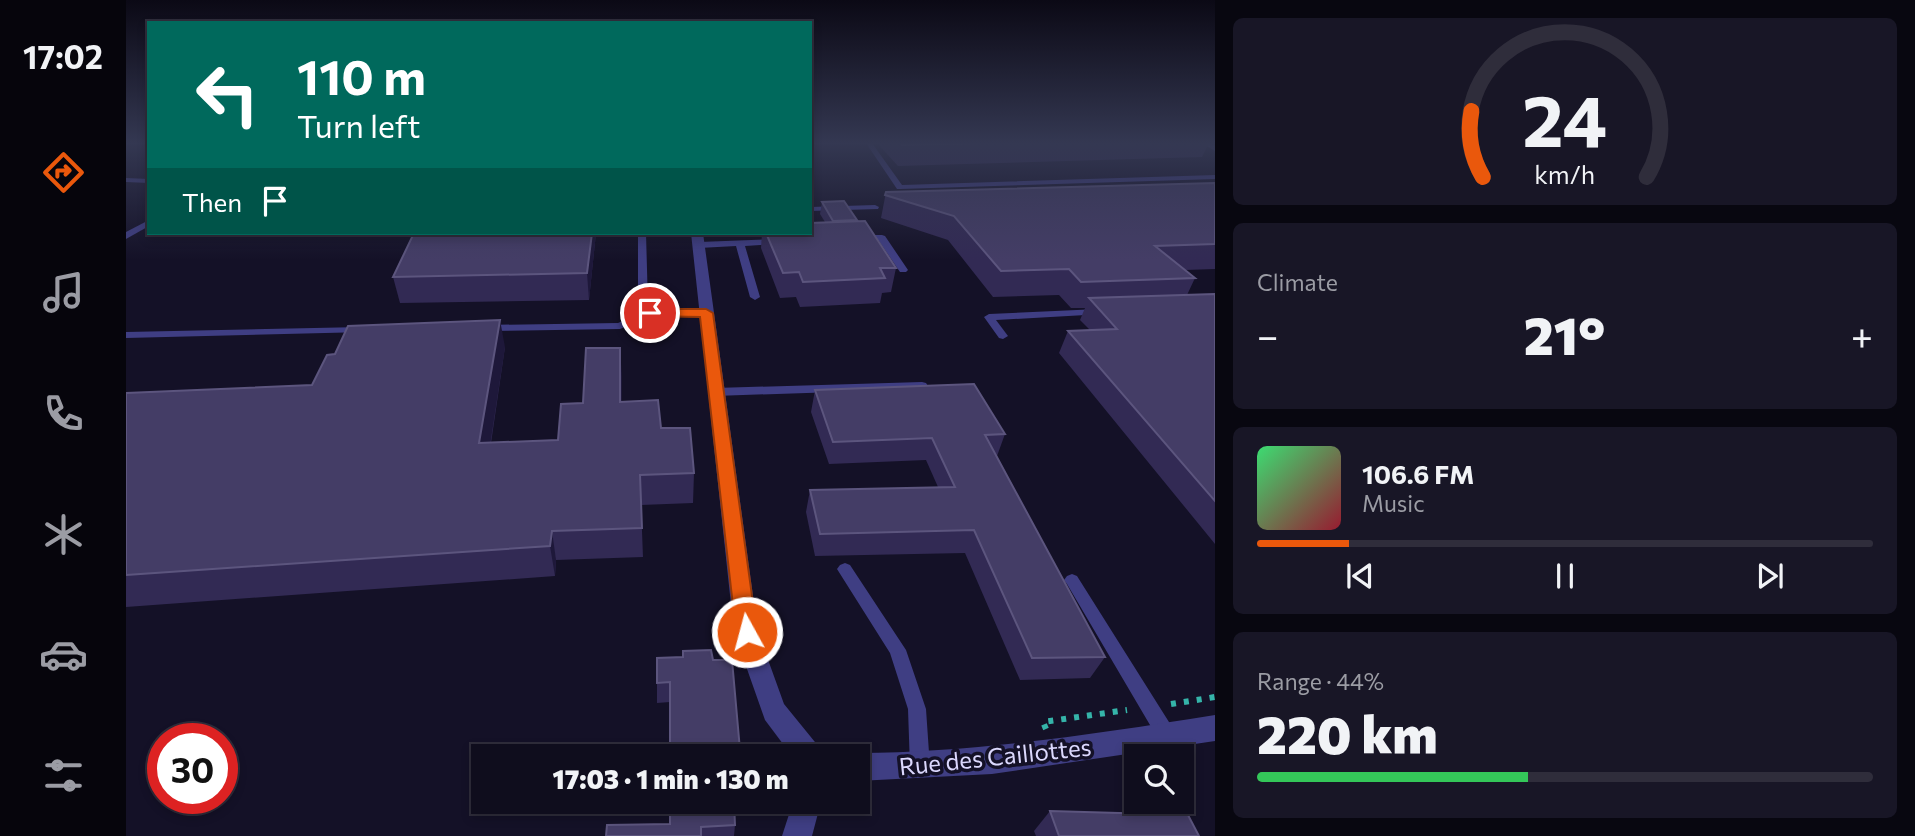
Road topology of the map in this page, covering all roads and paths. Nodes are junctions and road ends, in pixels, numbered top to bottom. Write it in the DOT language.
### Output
graph roads {
  1 [pos="896,182"];
  2 [pos="1057,182"];
  3 [pos="875,207"];
  4 [pos="812,209"];
  5 [pos="147,223"];
  6 [pos="642,235"];
  7 [pos="126,236"];
  8 [pos="698,239"];
  9 [pos="843,239"];
  10 [pos="792,241"];
  11 [pos="740,243"];
  12 [pos="903,271"];
  13 [pos="755,297"];
  14 [pos="1113,312"];
  15 [pos="650,313"];
  16 [pos="706,313"];
  17 [pos="469,328"];
  18 [pos="373,330"];
  19 [pos="126,335"];
  20 [pos="1003,336"];
  21 [pos="936,386"];
  22 [pos="715,392"];
  23 [pos="845,569"];
  24 [pos="1072,580"];
  25 [pos="1215,697"];
  26 [pos="1150,707"];
  27 [pos="1215,728"];
  28 [pos="1167,736"];
  29 [pos="800,744"];
  30 [pos="1058,751"];
  31 [pos="870,767"];
  32 [pos="920,767"];
  33 [pos="803,814"];
  34 [pos="797,836"];
  1 -- 2 [label="lane"];
  3 -- 4 [label="lane"];
  5 -- 7 [label="lane"];
  6 -- 15 [label="lane"];
  8 -- 11 [label="lane"];
  8 -- 16 [label="street"];
  9 -- 12 [label="lane"];
  10 -- 11 [label="lane"];
  11 -- 13 [label="lane"];
  14 -- 20 [label="lane"];
  15 -- 16 [label="lane"];
  15 -- 17 [label="lane"];
  16 -- 22 [label="street"];
  18 -- 19 [label="lane"];
  21 -- 22 [label="lane"];
  22 -- 29 [label="street"];
  23 -- 32 [label="lane"];
  24 -- 26 [label="lane"];
  25 -- 26 [label="path"];
  26 -- 28 [label="lane"];
  26 -- 30 [label="path"];
  27 -- 28 [label="street, Rue des Caillottes"];
  28 -- 30 [label="street, Rue des Caillottes"];
  30 -- 32 [label="street, Rue des Caillottes"];
  31 -- 32 [label="street, Rue des Caillottes"];
  33 -- 34 [label="street"];
}
